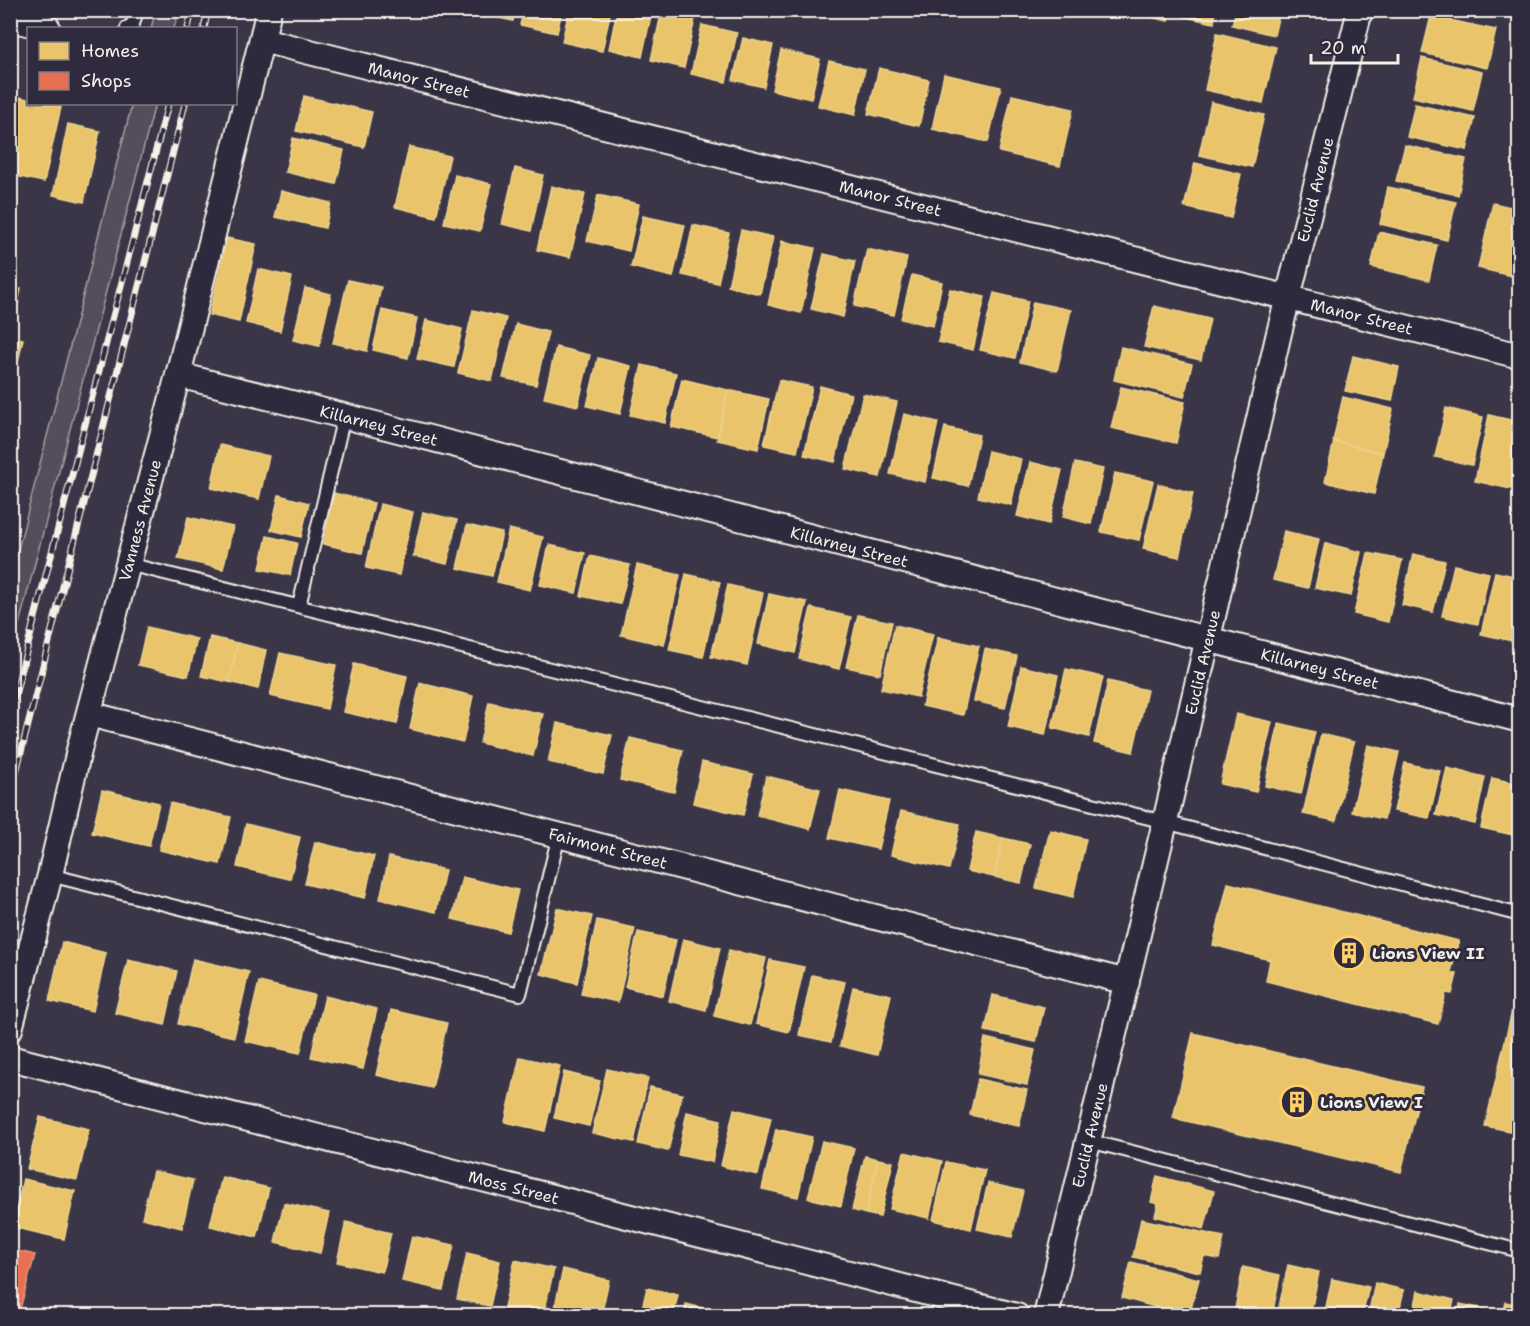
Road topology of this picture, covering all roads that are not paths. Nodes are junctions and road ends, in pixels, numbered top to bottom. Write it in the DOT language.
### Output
graph roads {
  1 [pos="137,10"];
  2 [pos="269,10"];
  3 [pos="1360,10"];
  4 [pos="10,19"];
  5 [pos="44,27"];
  6 [pos="129,27"];
  7 [pos="262,40"];
  8 [pos="1288,298"];
  9 [pos="1520,356"];
  10 [pos="178,375"];
  11 [pos="344,416"];
  12 [pos="128,564"];
  13 [pos="299,606"];
  14 [pos="1207,639"];
  15 [pos="89,714"];
  16 [pos="1520,720"];
  17 [pos="1165,822"];
  18 [pos="559,835"];
  19 [pos="50,875"];
  20 [pos="1520,915"];
  21 [pos="1127,982"];
  22 [pos="10,1029"];
  23 [pos="10,1058"];
  24 [pos="1089,1141"];
  25 [pos="1520,1251"];
  26 [pos="1017,1316"];
  27 [pos="1046,1316"];
  1 -- 6 [label="lane"];
  2 -- 7 [label="street, Vanness Avenue"];
  3 -- 8 [label="street, Euclid Avenue"];
  4 -- 5 [label="street"];
  7 -- 8 [label="street, Manor Street"];
  7 -- 10 [label="street, Vanness Avenue"];
  8 -- 9 [label="street, Manor Street"];
  8 -- 14 [label="street, Euclid Avenue"];
  10 -- 11 [label="street, Killarney Street"];
  10 -- 12 [label="street, Vanness Avenue"];
  11 -- 13 [label="lane"];
  11 -- 14 [label="street, Killarney Street"];
  12 -- 13 [label="lane"];
  12 -- 15 [label="street, Vanness Avenue"];
  13 -- 17 [label="lane"];
  14 -- 16 [label="street, Killarney Street"];
  14 -- 17 [label="street, Euclid Avenue"];
  15 -- 18 [label="street, Fairmont Street"];
  15 -- 19 [label="street, Vanness Avenue"];
  17 -- 20 [label="lane"];
  17 -- 21 [label="street, Euclid Avenue"];
  18 -- 19 [label="lane"];
  18 -- 21 [label="street, Fairmont Street"];
  19 -- 22 [label="street, Vanness Avenue"];
  21 -- 24 [label="street, Euclid Avenue"];
  23 -- 26 [label="street, Moss Street"];
  24 -- 25 [label="lane"];
  24 -- 27 [label="street, Euclid Avenue"];
}
